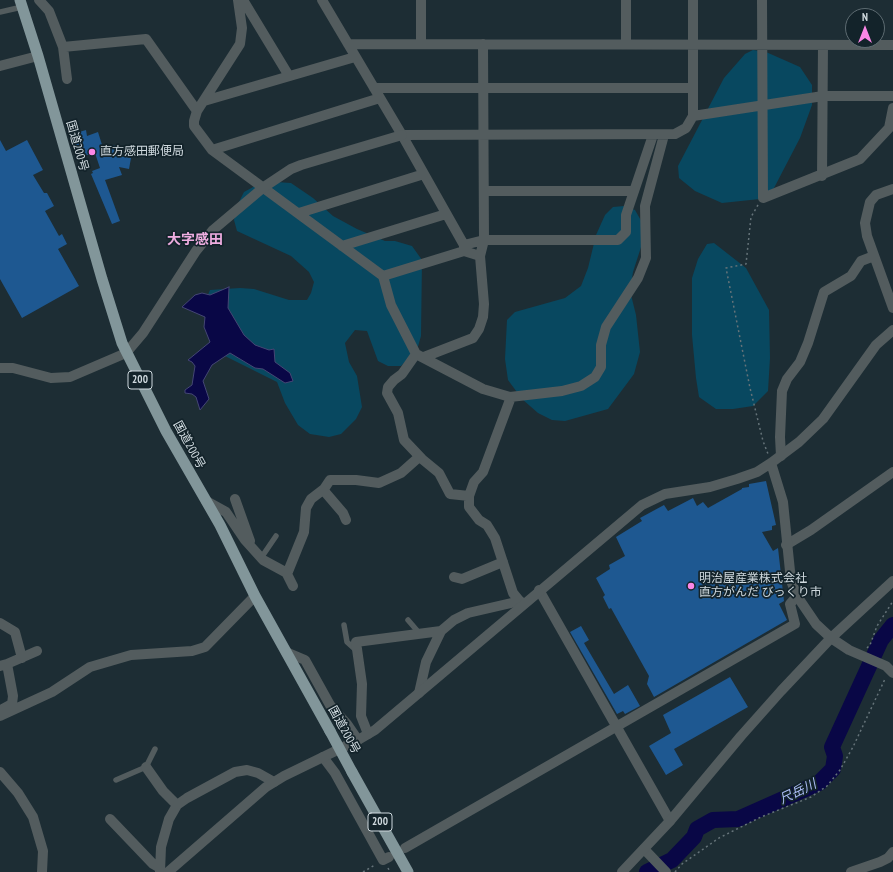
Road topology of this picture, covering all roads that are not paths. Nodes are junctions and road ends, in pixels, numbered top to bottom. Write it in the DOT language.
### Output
graph roads {
  1 [pos="39,0"];
  2 [pos="238,0"];
  3 [pos="243,0"];
  4 [pos="322,0"];
  5 [pos="421,0"];
  6 [pos="626,0"];
  7 [pos="693,0"];
  8 [pos="762,0"];
  9 [pos="21,4"];
  10 [pos="0,12"];
  11 [pos="421,43"];
  12 [pos="626,43"];
  13 [pos="348,44"];
  14 [pos="483,44"];
  15 [pos="693,44"];
  16 [pos="761,44"];
  17 [pos="823,45"];
  18 [pos="893,45"];
  19 [pos="62,47"];
  20 [pos="38,56"];
  21 [pos="355,57"];
  22 [pos="0,66"];
  23 [pos="289,76"];
  24 [pos="67,79"];
  25 [pos="483,87"];
  26 [pos="374,88"];
  27 [pos="693,88"];
  28 [pos="823,96"];
  29 [pos="893,96"];
  30 [pos="380,98"];
  31 [pos="204,101"];
  32 [pos="762,106"];
  33 [pos="893,108"];
  34 [pos="197,111"];
  35 [pos="693,116"];
  36 [pos="891,130"];
  37 [pos="483,134"];
  38 [pos="402,135"];
  39 [pos="652,135"];
  40 [pos="664,136"];
  41 [pos="212,150"];
  42 [pos="424,174"];
  43 [pos="822,176"];
  44 [pos="264,187"];
  45 [pos="893,189"];
  46 [pos="484,191"];
  47 [pos="633,191"];
  48 [pos="299,213"];
  49 [pos="446,214"];
  50 [pos="484,240"];
  51 [pos="342,246"];
  52 [pos="464,248"];
  53 [pos="480,256"];
  54 [pos="874,256"];
  55 [pos="383,276"];
  56 [pos="893,308"];
  57 [pos="893,330"];
  58 [pos="126,353"];
  59 [pos="420,355"];
  60 [pos="0,368"];
  61 [pos="511,397"];
  62 [pos="781,456"];
  63 [pos="420,457"];
  64 [pos="771,463"];
  65 [pos="893,472"];
  66 [pos="324,489"];
  67 [pos="469,496"];
  68 [pos="236,499"];
  69 [pos="206,501"];
  70 [pos="346,520"];
  71 [pos="276,536"];
  72 [pos="786,545"];
  73 [pos="253,548"];
  74 [pos="262,558"];
  75 [pos="503,562"];
  76 [pos="288,573"];
  77 [pos="454,577"];
  78 [pos="893,582"];
  79 [pos="293,586"];
  80 [pos="539,590"];
  81 [pos="255,596"];
  82 [pos="797,596"];
  83 [pos="521,603"];
  84 [pos="408,620"];
  85 [pos="0,623"];
  86 [pos="344,625"];
  87 [pos="441,631"];
  88 [pos="420,634"];
  89 [pos="831,638"];
  90 [pos="37,651"];
  91 [pos="286,652"];
  92 [pos="357,652"];
  93 [pos="22,658"];
  94 [pos="4,665"];
  95 [pos="890,669"];
  96 [pos="419,693"];
  97 [pos="0,711"];
  98 [pos="0,716"];
  99 [pos="616,726"];
  100 [pos="368,734"];
  101 [pos="358,740"];
  102 [pos="155,749"];
  103 [pos="323,757"];
  104 [pos="146,767"];
  105 [pos="0,772"];
  106 [pos="116,780"];
  107 [pos="274,782"];
  108 [pos="177,805"];
  109 [pos="110,819"];
  110 [pos="670,821"];
  111 [pos="405,848"];
  112 [pos="644,849"];
  113 [pos="893,852"];
  114 [pos="386,859"];
  115 [pos="163,871"];
  116 [pos="42,872"];
  117 [pos="408,872"];
  118 [pos="622,872"];
  119 [pos="666,872"];
  120 [pos="851,872"];
  1 -- 19 [label="street"];
  2 -- 31 [label="street"];
  3 -- 23 [label="street"];
  4 -- 13 [label="street"];
  5 -- 11 [label="street"];
  6 -- 12 [label="street"];
  7 -- 15 [label="street"];
  8 -- 16 [label="street"];
  9 -- 10 [label="lane"];
  9 -- 20 [label="highway, 国道200号 / 200"];
  11 -- 13 [label="street"];
  11 -- 14 [label="street"];
  12 -- 14 [label="street"];
  12 -- 15 [label="street"];
  13 -- 21 [label="street"];
  14 -- 25 [label="street"];
  15 -- 16 [label="street"];
  15 -- 27 [label="street"];
  16 -- 17 [label="street"];
  16 -- 32 [label="street"];
  17 -- 18 [label="street"];
  17 -- 28 [label="street"];
  19 -- 24 [label="street"];
  19 -- 34 [label="street"];
  20 -- 22 [label="street"];
  20 -- 58 [label="highway, 国道200号 / 200"];
  21 -- 23 [label="street"];
  21 -- 26 [label="street"];
  23 -- 31 [label="street"];
  25 -- 26 [label="street"];
  25 -- 27 [label="street"];
  25 -- 37 [label="street"];
  26 -- 30 [label="street"];
  27 -- 35 [label="street"];
  28 -- 29 [label="street"];
  28 -- 32 [label="street"];
  28 -- 43 [label="street"];
  30 -- 38 [label="street"];
  30 -- 41 [label="street"];
  31 -- 34 [label="street"];
  32 -- 35 [label="street"];
  32 -- 43 [label="street"];
  33 -- 36 [label="street"];
  34 -- 41 [label="street"];
  35 -- 40 [label="street"];
  36 -- 43 [label="street"];
  37 -- 38 [label="street"];
  37 -- 39 [label="street"];
  37 -- 46 [label="street"];
  38 -- 42 [label="street"];
  38 -- 44 [label="street"];
  39 -- 40 [label="street"];
  39 -- 47 [label="street"];
  40 -- 61 [label="street"];
  41 -- 44 [label="street"];
  42 -- 48 [label="street"];
  42 -- 49 [label="street"];
  44 -- 48 [label="street"];
  44 -- 58 [label="street"];
  45 -- 54 [label="street"];
  46 -- 47 [label="street"];
  46 -- 50 [label="street"];
  47 -- 50 [label="street"];
  48 -- 51 [label="street"];
  49 -- 51 [label="street"];
  49 -- 52 [label="street"];
  50 -- 52 [label="street"];
  50 -- 53 [label="street"];
  51 -- 55 [label="street"];
  52 -- 53 [label="street"];
  52 -- 55 [label="street"];
  53 -- 59 [label="street"];
  54 -- 56 [label="street"];
  54 -- 62 [label="street"];
  55 -- 59 [label="street"];
  57 -- 62 [label="street"];
  58 -- 60 [label="street"];
  58 -- 69 [label="highway, 国道200号 / 200"];
  59 -- 61 [label="street"];
  59 -- 63 [label="street"];
  61 -- 67 [label="street"];
  62 -- 64 [label="street"];
  63 -- 66 [label="street"];
  63 -- 67 [label="street"];
  64 -- 72 [label="street"];
  64 -- 80 [label="street"];
  65 -- 72 [label="street"];
  66 -- 70 [label="street"];
  66 -- 76 [label="street"];
  67 -- 75 [label="street"];
  68 -- 73 [label="street"];
  69 -- 73 [label="street"];
  69 -- 81 [label="highway, 国道200号 / 200"];
  71 -- 74 [label="lane"];
  72 -- 82 [label="street"];
  73 -- 74 [label="street"];
  74 -- 76 [label="street"];
  75 -- 77 [label="street"];
  75 -- 83 [label="street"];
  76 -- 79 [label="street"];
  78 -- 89 [label="street"];
  80 -- 83 [label="street"];
  80 -- 99 [label="street"];
  81 -- 91 [label="highway, 国道200号 / 200"];
  81 -- 98 [label="street"];
  82 -- 89 [label="street"];
  82 -- 99 [label="street"];
  83 -- 87 [label="street"];
  83 -- 96 [label="street"];
  84 -- 88 [label="lane"];
  85 -- 93 [label="street"];
  86 -- 92 [label="lane"];
  87 -- 88 [label="street"];
  87 -- 96 [label="street"];
  88 -- 92 [label="street"];
  89 -- 95 [label="street"];
  89 -- 110 [label="street"];
  90 -- 93 [label="street"];
  91 -- 101 [label="street"];
  91 -- 117 [label="highway, 国道200号 / 200, bridge"];
  92 -- 100 [label="street"];
  93 -- 94 [label="street"];
  94 -- 97 [label="street"];
  96 -- 100 [label="street"];
  99 -- 110 [label="street"];
  99 -- 111 [label="street"];
  100 -- 101 [label="street"];
  101 -- 103 [label="street"];
  102 -- 104 [label="lane"];
  103 -- 107 [label="street"];
  103 -- 114 [label="street"];
  104 -- 106 [label="lane"];
  104 -- 108 [label="street"];
  105 -- 116 [label="street"];
  107 -- 108 [label="street"];
  107 -- 115 [label="street"];
  108 -- 115 [label="street"];
  109 -- 115 [label="street"];
  110 -- 112 [label="street"];
  112 -- 118 [label="street"];
  112 -- 119 [label="street"];
  113 -- 120 [label="street"];
}
